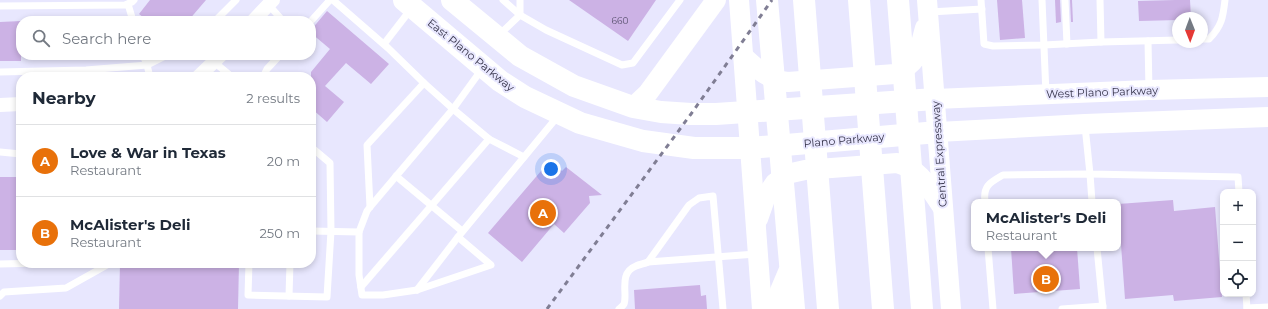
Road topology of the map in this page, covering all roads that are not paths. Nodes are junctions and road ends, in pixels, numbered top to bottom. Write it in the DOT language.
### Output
graph roads {
  1 [pos="236,0"];
  2 [pos="330,0"];
  3 [pos="333,0"];
  4 [pos="452,0"];
  5 [pos="503,0"];
  6 [pos="520,0"];
  7 [pos="680,0"];
  8 [pos="716,0"];
  9 [pos="739,0"];
  10 [pos="767,0"];
  11 [pos="804,0"];
  12 [pos="859,0"];
  13 [pos="898,0"];
  14 [pos="981,0"];
  15 [pos="1042,0"];
  16 [pos="1065,0"];
  17 [pos="1100,0"];
  18 [pos="1225,0"];
  19 [pos="131,2"];
  20 [pos="269,2"];
  21 [pos="81,3"];
  22 [pos="1,4"];
  23 [pos="408,4"];
  24 [pos="982,9"];
  25 [pos="928,10"];
  26 [pos="520,15"];
  27 [pos="132,16"];
  28 [pos="220,16"];
  29 [pos="257,16"];
  30 [pos="279,16"];
  31 [pos="316,16"];
  32 [pos="496,38"];
  33 [pos="1208,39"];
  34 [pos="1172,40"];
  35 [pos="1148,41"];
  36 [pos="1102,42"];
  37 [pos="384,44"];
  38 [pos="1067,44"];
  39 [pos="1044,45"];
  40 [pos="146,60"];
  41 [pos="157,60"];
  42 [pos="216,60"];
  43 [pos="219,60"];
  44 [pos="275,60"];
  45 [pos="750,63"];
  46 [pos="147,65"];
  47 [pos="483,68"];
  48 [pos="0,72"];
  49 [pos="149,72"];
  50 [pos="203,72"];
  51 [pos="228,72"];
  52 [pos="266,72"];
  53 [pos="424,83"];
  54 [pos="1268,87"];
  55 [pos="1148,90"];
  56 [pos="1046,94"];
  57 [pos="927,99"];
  58 [pos="16,104"];
  59 [pos="0,105"];
  60 [pos="633,107"];
  61 [pos="453,109"];
  62 [pos="755,111"];
  63 [pos="560,114"];
  64 [pos="1268,117"];
  65 [pos="1085,124"];
  66 [pos="929,133"];
  67 [pos="488,139"];
  68 [pos="757,147"];
  69 [pos="316,151"];
  70 [pos="0,152"];
  71 [pos="16,154"];
  72 [pos="524,157"];
  73 [pos="1090,174"];
  74 [pos="396,176"];
  75 [pos="1239,189"];
  76 [pos="985,199"];
  77 [pos="1092,199"];
  78 [pos="432,206"];
  79 [pos="370,207"];
  80 [pos="943,208"];
  81 [pos="756,227"];
  82 [pos="316,231"];
  83 [pos="330,231"];
  84 [pos="359,232"];
  85 [pos="460,234"];
  86 [pos="988,251"];
  87 [pos="1097,251"];
  88 [pos="758,254"];
  89 [pos="719,257"];
  90 [pos="648,262"];
  91 [pos="0,264"];
  92 [pos="16,264"];
  93 [pos="102,268"];
  94 [pos="249,268"];
  95 [pos="290,268"];
  96 [pos="790,268"];
  97 [pos="361,287"];
  98 [pos="417,290"];
  99 [pos="0,296"];
  100 [pos="289,296"];
  101 [pos="1246,297"];
  102 [pos="625,306"];
  103 [pos="1268,307"];
  104 [pos="1103,308"];
  105 [pos="619,309"];
  106 [pos="723,309"];
  107 [pos="762,309"];
  108 [pos="778,309"];
  109 [pos="794,309"];
  110 [pos="828,309"];
  111 [pos="883,309"];
  112 [pos="922,309"];
  113 [pos="951,309"];
  114 [pos="993,309"];
  115 [pos="1062,309"];
  116 [pos="1247,309"];
  1 -- 28 [label="lane"];
  2 -- 31 [label="lane"];
  3 -- 37 [label="lane"];
  4 -- 32 [label="main road"];
  5 -- 26 [label="lane"];
  6 -- 26 [label="lane"];
  7 -- 26 [label="lane"];
  8 -- 60 [label="main road"];
  9 -- 45 [label="main road"];
  10 -- 96 [label="main road"];
  11 -- 110 [label="main road"];
  12 -- 111 [label="main road"];
  13 -- 112 [label="main road"];
  14 -- 24 [label="lane"];
  15 -- 39 [label="lane"];
  16 -- 38 [label="lane"];
  17 -- 36 [label="lane"];
  18 -- 33 [label="lane"];
  19 -- 21 [label="lane"];
  19 -- 27 [label="lane"];
  20 -- 29 [label="street"];
  20 -- 30 [label="lane"];
  21 -- 22 [label="lane"];
  23 -- 37 [label="lane"];
  23 -- 47 [label="main road, East Plano Parkway"];
  24 -- 25 [label="lane"];
  24 -- 39 [label="lane"];
  25 -- 45 [label="main road"];
  25 -- 57 [label="main road, Central Expressway"];
  26 -- 32 [label="lane"];
  32 -- 47 [label="main road"];
  32 -- 60 [label="main road"];
  34 -- 35 [label="lane"];
  35 -- 36 [label="lane"];
  35 -- 55 [label="lane"];
  36 -- 38 [label="lane"];
  37 -- 53 [label="lane"];
  38 -- 39 [label="lane"];
  39 -- 56 [label="lane"];
  40 -- 46 [label="lane"];
  41 -- 46 [label="lane"];
  42 -- 50 [label="street"];
  43 -- 51 [label="lane"];
  44 -- 52 [label="lane"];
  45 -- 62 [label="main road"];
  46 -- 48 [label="lane"];
  46 -- 49 [label="lane"];
  47 -- 61 [label="lane"];
  47 -- 63 [label="main road, East Plano Parkway"];
  53 -- 61 [label="lane"];
  53 -- 79 [label="lane"];
  54 -- 55 [label="main road, West Plano Parkway"];
  55 -- 56 [label="main road, West Plano Parkway"];
  56 -- 57 [label="main road, West Plano Parkway"];
  57 -- 62 [label="main road"];
  57 -- 66 [label="main road, Central Expressway"];
  58 -- 59 [label="street"];
  60 -- 62 [label="main road"];
  61 -- 67 [label="lane"];
  61 -- 74 [label="lane"];
  62 -- 68 [label="main road"];
  63 -- 68 [label="main road, East Plano Parkway"];
  63 -- 72 [label="lane"];
  64 -- 65 [label="main road"];
  65 -- 66 [label="main road"];
  65 -- 73 [label="lane"];
  66 -- 68 [label="main road, Plano Parkway"];
  66 -- 80 [label="main road, Central Expressway"];
  67 -- 72 [label="lane"];
  67 -- 78 [label="lane"];
  68 -- 81 [label="main road"];
  69 -- 83 [label="lane"];
  70 -- 71 [label="lane"];
  72 -- 85 [label="lane"];
  73 -- 75 [label="lane"];
  73 -- 76 [label="lane"];
  73 -- 77 [label="lane"];
  74 -- 78 [label="lane"];
  74 -- 79 [label="lane"];
  78 -- 85 [label="lane"];
  78 -- 97 [label="lane"];
  79 -- 84 [label="lane"];
  80 -- 81 [label="main road"];
  80 -- 113 [label="main road, Central Expressway"];
  81 -- 88 [label="main road"];
  82 -- 83 [label="lane"];
  83 -- 84 [label="lane"];
  83 -- 100 [label="lane"];
  84 -- 97 [label="lane"];
  85 -- 98 [label="lane"];
  85 -- 98 [label="lane"];
  86 -- 114 [label="lane"];
  87 -- 104 [label="lane"];
  88 -- 89 [label="lane"];
  88 -- 107 [label="main road"];
  89 -- 90 [label="lane"];
  89 -- 90 [label="lane"];
  89 -- 106 [label="lane"];
  90 -- 102 [label="lane"];
  91 -- 92 [label="lane"];
  93 -- 99 [label="lane"];
  94 -- 100 [label="lane"];
  95 -- 100 [label="lane"];
  96 -- 108 [label="main road"];
  96 -- 109 [label="main road"];
  97 -- 98 [label="lane"];
  101 -- 116 [label="lane"];
  102 -- 105 [label="lane"];
  103 -- 116 [label="lane"];
  104 -- 115 [label="lane"];
}
